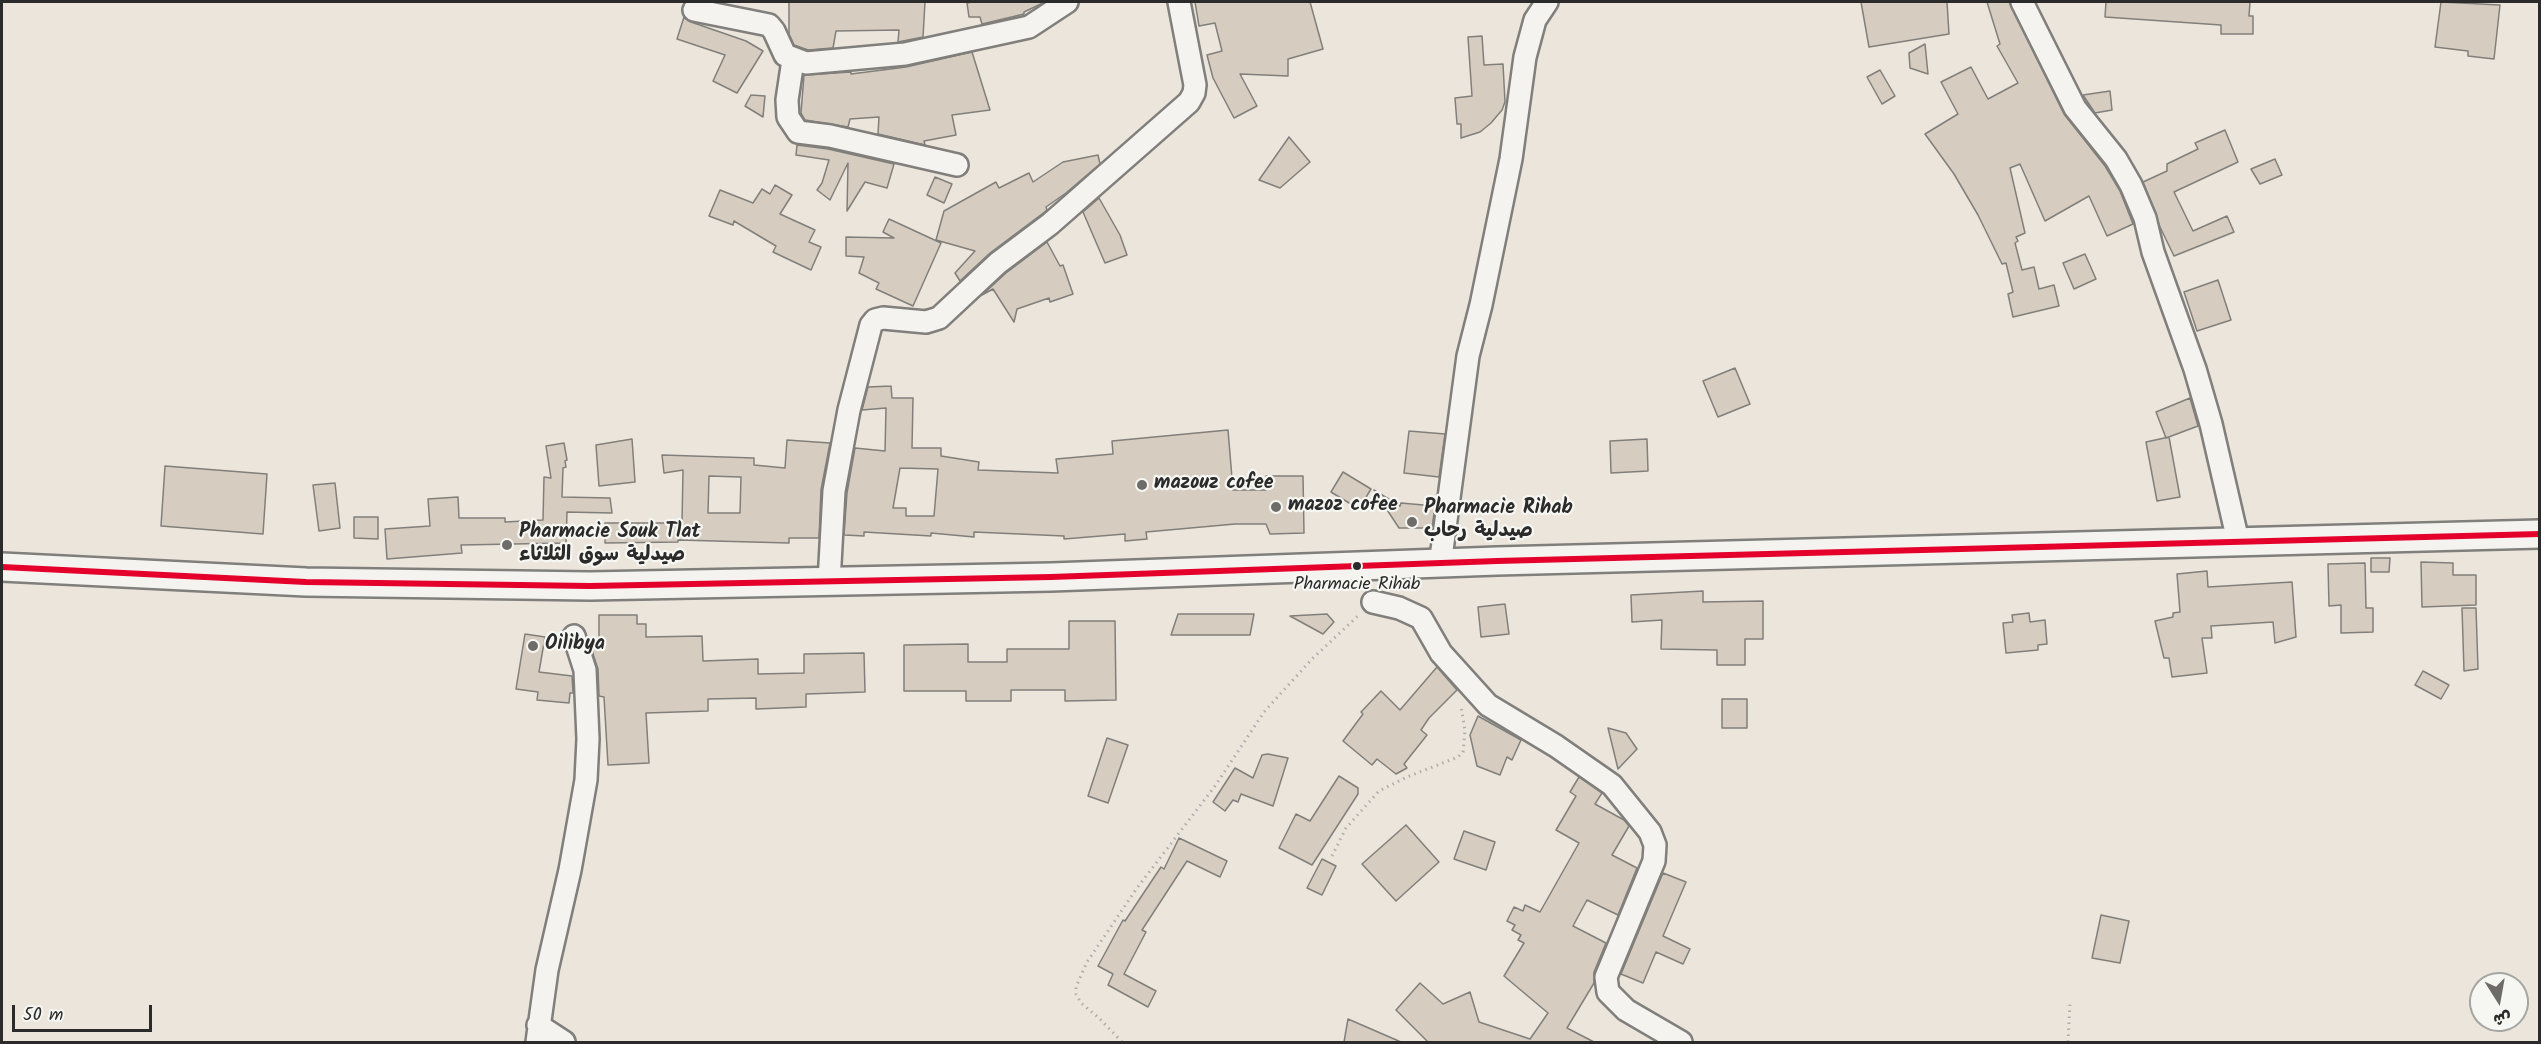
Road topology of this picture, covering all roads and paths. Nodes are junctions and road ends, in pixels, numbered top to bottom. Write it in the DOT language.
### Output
graph roads {
  1 [pos="1067,2"];
  2 [pos="1179,2"];
  3 [pos="1547,2"];
  4 [pos="2022,2"];
  5 [pos="694,10"];
  6 [pos="793,60"];
  7 [pos="957,165"];
  8 [pos="2540,534"];
  9 [pos="2238,541"];
  10 [pos="1440,565"];
  11 [pos="2,567"];
  12 [pos="829,582"];
  13 [pos="1373,603"];
  14 [pos="574,636"];
  15 [pos="1472,687"];
  16 [pos="1332,856"];
  17 [pos="2070,1003"];
  18 [pos="538,1034"];
  19 [pos="564,1042"];
  20 [pos="1122,1042"];
  21 [pos="1681,1042"];
  22 [pos="2068,1042"];
  1 -- 6 [label="street"];
  2 -- 12 [label="street"];
  3 -- 10 [label="street"];
  4 -- 9 [label="street"];
  5 -- 6 [label="street"];
  6 -- 7 [label="street"];
  8 -- 9 [label="main road"];
  9 -- 10 [label="main road"];
  10 -- 12 [label="main road"];
  11 -- 12 [label="main road"];
  13 -- 15 [label="street"];
  13 -- 20 [label="path"];
  14 -- 18 [label="street"];
  15 -- 16 [label="path"];
  15 -- 21 [label="street"];
  17 -- 22 [label="path"];
  18 -- 19 [label="street"];
}
